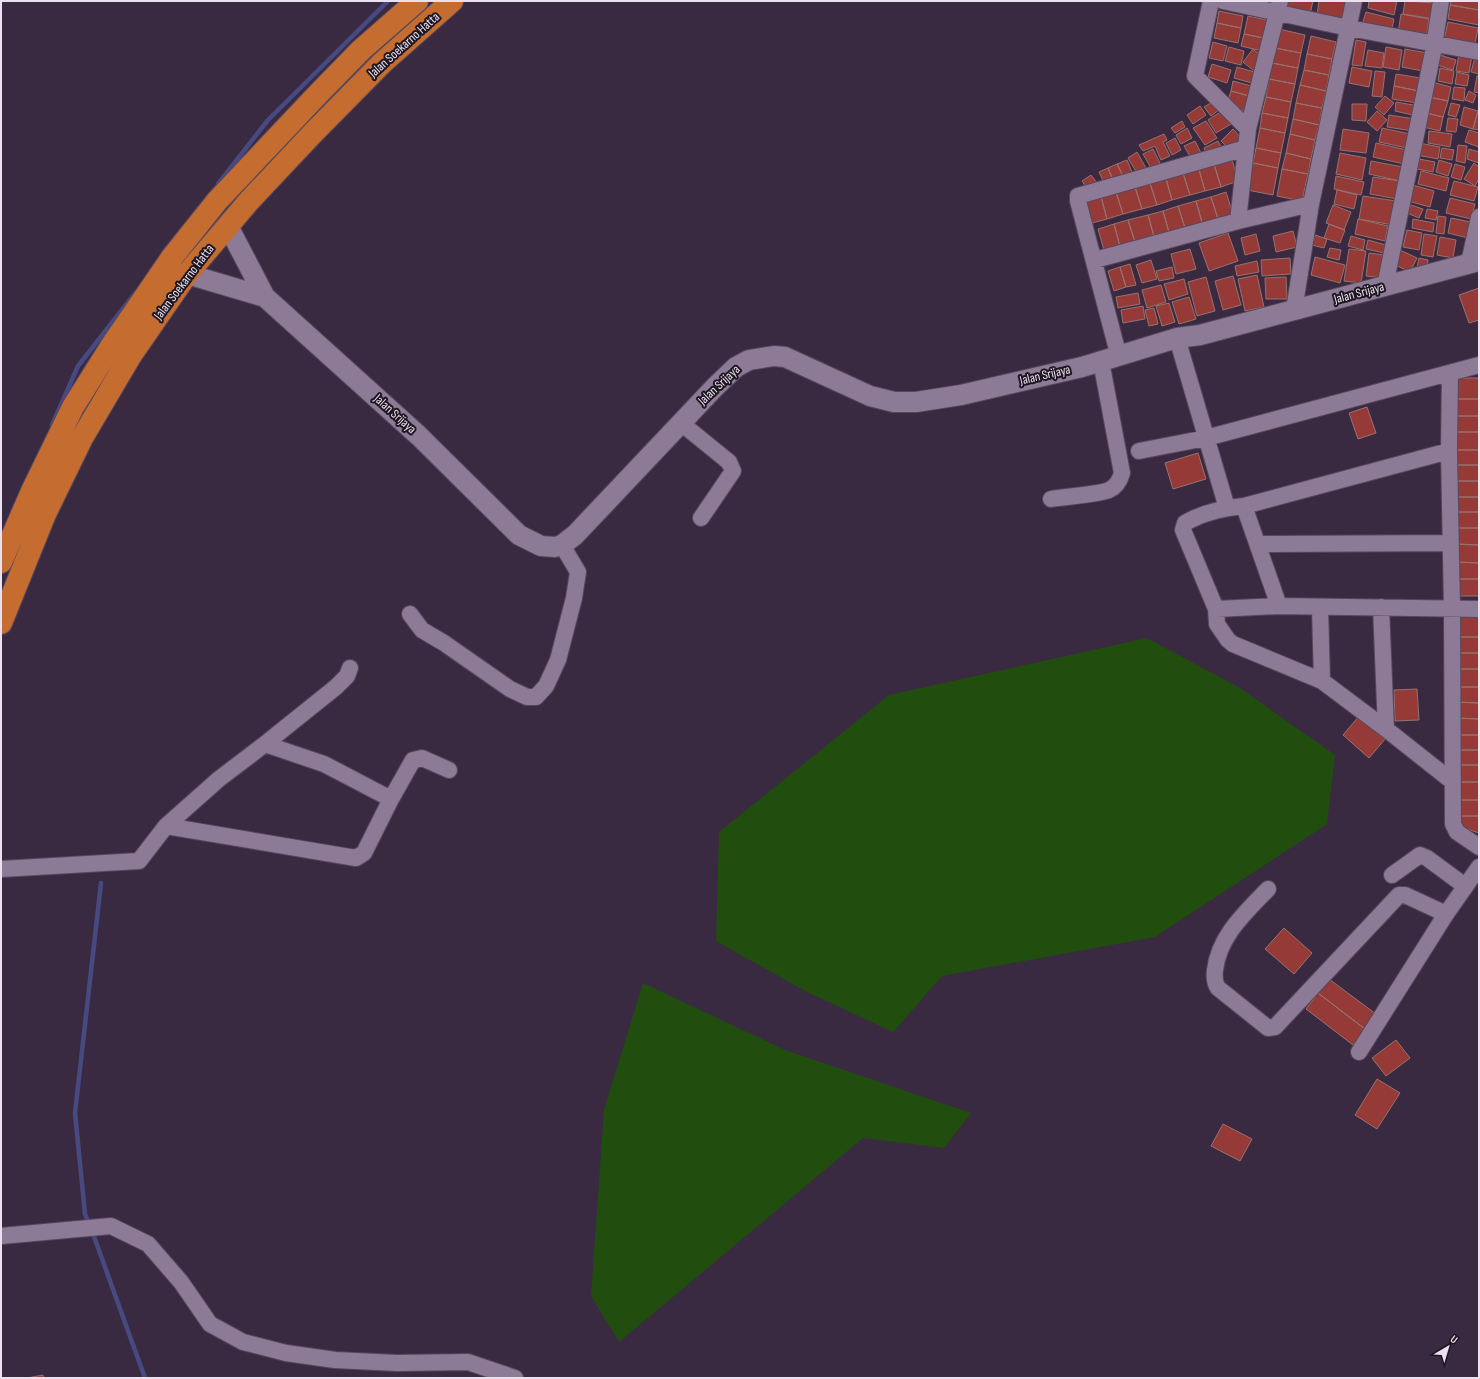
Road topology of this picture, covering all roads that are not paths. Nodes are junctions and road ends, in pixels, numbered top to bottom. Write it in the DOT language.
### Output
graph roads {
  1 [pos="417,1"];
  2 [pos="452,1"];
  3 [pos="1211,1"];
  4 [pos="1224,1"];
  5 [pos="1354,1"];
  6 [pos="1441,1"];
  7 [pos="1279,6"];
  8 [pos="1349,28"];
  9 [pos="1434,44"];
  10 [pos="1479,52"];
  11 [pos="1248,129"];
  12 [pos="1246,148"];
  13 [pos="1311,204"];
  14 [pos="1479,217"];
  15 [pos="1238,221"];
  16 [pos="228,226"];
  17 [pos="1095,260"];
  18 [pos="1474,262"];
  19 [pos="186,274"];
  20 [pos="1385,286"];
  21 [pos="265,297"];
  22 [pos="1294,310"];
  23 [pos="1177,338"];
  24 [pos="1110,359"];
  25 [pos="1479,365"];
  26 [pos="1450,373"];
  27 [pos="681,423"];
  28 [pos="1206,438"];
  29 [pos="1139,451"];
  30 [pos="1448,451"];
  31 [pos="1051,499"];
  32 [pos="1244,506"];
  33 [pos="1227,508"];
  34 [pos="701,518"];
  35 [pos="1451,543"];
  36 [pos="562,544"];
  37 [pos="1258,544"];
  38 [pos="1,562"];
  39 [pos="1279,606"];
  40 [pos="1320,607"];
  41 [pos="1381,608"];
  42 [pos="1452,608"];
  43 [pos="1216,609"];
  44 [pos="1479,609"];
  45 [pos="410,614"];
  46 [pos="1,623"];
  47 [pos="350,668"];
  48 [pos="1322,681"];
  49 [pos="1386,729"];
  50 [pos="265,744"];
  51 [pos="449,770"];
  52 [pos="1453,782"];
  53 [pos="391,799"];
  54 [pos="166,826"];
  55 [pos="1479,847"];
  56 [pos="1479,867"];
  57 [pos="1,869"];
  58 [pos="1392,875"];
  59 [pos="1465,886"];
  60 [pos="1268,889"];
  61 [pos="1446,914"];
  62 [pos="1359,1052"];
  63 [pos="1,1236"];
  64 [pos="516,1378"];
  1 -- 38 [label="highway, Jalan Soekarno Hatta"];
  2 -- 16 [label="highway, Jalan Soekarno Hatta"];
  3 -- 11 [label="street"];
  4 -- 7 [label="street"];
  5 -- 8 [label="street"];
  6 -- 9 [label="street"];
  7 -- 8 [label="street"];
  7 -- 11 [label="street"];
  8 -- 9 [label="street"];
  8 -- 13 [label="street"];
  9 -- 10 [label="street"];
  9 -- 20 [label="street"];
  11 -- 12 [label="street"];
  12 -- 15 [label="street"];
  12 -- 17 [label="street"];
  13 -- 15 [label="street"];
  13 -- 22 [label="street"];
  14 -- 18 [label="street"];
  15 -- 17 [label="street"];
  16 -- 19 [label="highway, Jalan Soekarno Hatta"];
  16 -- 21 [label="street"];
  17 -- 24 [label="street"];
  18 -- 20 [label="street, Jalan Srijaya"];
  19 -- 21 [label="street, Jalan Srijaya"];
  19 -- 46 [label="highway, Jalan Soekarno Hatta"];
  20 -- 22 [label="street, Jalan Srijaya"];
  21 -- 36 [label="street, Jalan Srijaya"];
  22 -- 23 [label="street, Jalan Srijaya"];
  23 -- 24 [label="street, Jalan Srijaya"];
  23 -- 28 [label="street"];
  24 -- 27 [label="street, Jalan Srijaya"];
  24 -- 31 [label="street"];
  25 -- 26 [label="street"];
  26 -- 28 [label="street"];
  26 -- 30 [label="street"];
  27 -- 34 [label="street"];
  27 -- 36 [label="street, Jalan Srijaya"];
  28 -- 29 [label="street"];
  28 -- 33 [label="street"];
  30 -- 32 [label="street"];
  30 -- 35 [label="street"];
  32 -- 33 [label="street"];
  32 -- 37 [label="street"];
  33 -- 43 [label="street"];
  35 -- 37 [label="street"];
  35 -- 42 [label="street"];
  36 -- 45 [label="street"];
  37 -- 39 [label="street"];
  39 -- 40 [label="street"];
  39 -- 43 [label="street"];
  40 -- 41 [label="street"];
  40 -- 48 [label="street"];
  41 -- 42 [label="street"];
  41 -- 49 [label="street"];
  42 -- 44 [label="street"];
  42 -- 52 [label="street"];
  43 -- 48 [label="street"];
  47 -- 50 [label="street"];
  48 -- 49 [label="street"];
  49 -- 52 [label="street"];
  50 -- 53 [label="street"];
  50 -- 54 [label="street"];
  51 -- 53 [label="street"];
  52 -- 55 [label="street"];
  53 -- 54 [label="street"];
  54 -- 57 [label="street"];
  56 -- 59 [label="street"];
  58 -- 59 [label="street"];
  59 -- 61 [label="street"];
  60 -- 61 [label="street"];
  61 -- 62 [label="street"];
  63 -- 64 [label="street"];
}
